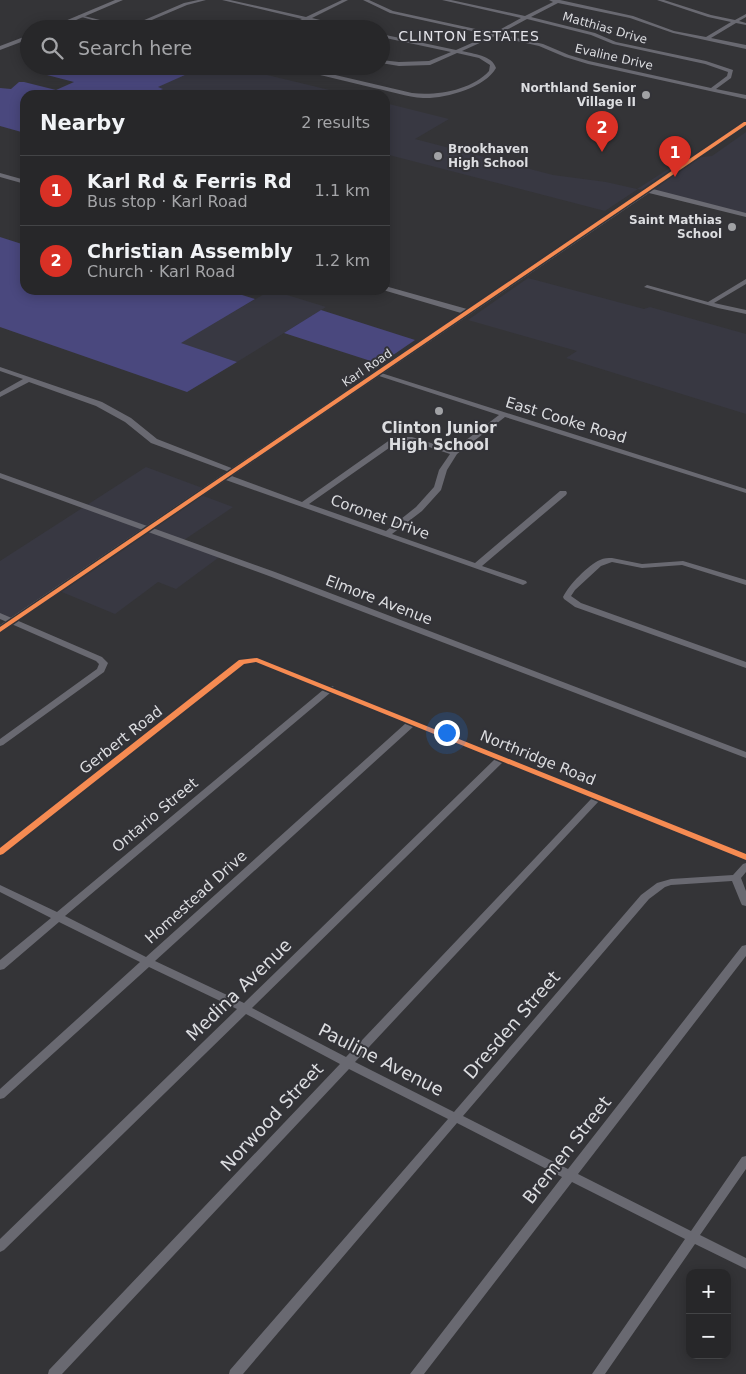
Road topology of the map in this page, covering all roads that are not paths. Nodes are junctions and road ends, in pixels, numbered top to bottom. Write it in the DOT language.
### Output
graph roads {
  1 [pos="120,0"];
  2 [pos="204,0"];
  3 [pos="224,0"];
  4 [pos="346,0"];
  5 [pos="365,0"];
  6 [pos="444,0"];
  7 [pos="551,0"];
  8 [pos="659,0"];
  9 [pos="232,1"];
  10 [pos="559,1"];
  11 [pos="685,2"];
  12 [pos="677,5"];
  13 [pos="746,15"];
  14 [pos="80,16"];
  15 [pos="307,18"];
  16 [pos="526,18"];
  17 [pos="70,20"];
  18 [pos="97,20"];
  19 [pos="149,20"];
  20 [pos="303,20"];
  21 [pos="316,20"];
  22 [pos="736,22"];
  23 [pos="746,24"];
  24 [pos="494,35"];
  25 [pos="390,37"];
  26 [pos="707,39"];
  27 [pos="20,40"];
  28 [pos="746,47"];
  29 [pos="0,48"];
  30 [pos="456,51"];
  31 [pos="390,62"];
  32 [pos="327,75"];
  33 [pos="711,90"];
  34 [pos="746,98"];
  35 [pos="746,124"];
  36 [pos="0,174"];
  37 [pos="20,180"];
  38 [pos="647,190"];
  39 [pos="746,215"];
  40 [pos="746,281"];
  41 [pos="647,287"];
  42 [pos="390,289"];
  43 [pos="709,304"];
  44 [pos="468,312"];
  45 [pos="746,312"];
  46 [pos="0,369"];
  47 [pos="378,374"];
  48 [pos="29,379"];
  49 [pos="0,395"];
  50 [pos="503,414"];
  51 [pos="454,453"];
  52 [pos="231,474"];
  53 [pos="0,475"];
  54 [pos="746,491"];
  55 [pos="563,493"];
  56 [pos="304,504"];
  57 [pos="150,529"];
  58 [pos="387,534"];
  59 [pos="476,566"];
  60 [pos="523,583"];
  61 [pos="746,583"];
  62 [pos="0,616"];
  63 [pos="12,621"];
  64 [pos="0,630"];
  65 [pos="263,661"];
  66 [pos="746,666"];
  67 [pos="330,688"];
  68 [pos="413,722"];
  69 [pos="0,743"];
  70 [pos="746,755"];
  71 [pos="502,758"];
  72 [pos="598,797"];
  73 [pos="0,852"];
  74 [pos="746,857"];
  75 [pos="746,866"];
  76 [pos="736,878"];
  77 [pos="0,888"];
  78 [pos="746,903"];
  79 [pos="57,917"];
  80 [pos="746,948"];
  81 [pos="147,962"];
  82 [pos="0,966"];
  83 [pos="246,1009"];
  84 [pos="347,1063"];
  85 [pos="0,1095"];
  86 [pos="456,1118"];
  87 [pos="746,1160"];
  88 [pos="570,1175"];
  89 [pos="692,1237"];
  90 [pos="0,1247"];
  91 [pos="746,1264"];
  92 [pos="54,1374"];
  93 [pos="235,1374"];
  94 [pos="416,1374"];
  95 [pos="598,1374"];
  1 -- 14 [label="main road"];
  2 -- 19 [label="street"];
  3 -- 9 [label="street"];
  4 -- 15 [label="street"];
  5 -- 24 [label="street, Evaline Drive"];
  6 -- 16 [label="street, Matthias Drive"];
  7 -- 10 [label="street"];
  8 -- 12 [label="street"];
  9 -- 15 [label="street"];
  10 -- 16 [label="street"];
  10 -- 26 [label="street"];
  11 -- 12 [label="street"];
  12 -- 22 [label="street"];
  13 -- 22 [label="street"];
  14 -- 17 [label="main road"];
  14 -- 18 [label="street"];
  15 -- 20 [label="street"];
  15 -- 21 [label="street"];
  16 -- 24 [label="street"];
  16 -- 33 [label="street, Matthias Drive"];
  22 -- 23 [label="street"];
  22 -- 26 [label="street"];
  24 -- 30 [label="street"];
  24 -- 33 [label="street, Evaline Drive"];
  25 -- 30 [label="street"];
  26 -- 28 [label="street"];
  27 -- 29 [label="main road"];
  30 -- 31 [label="street"];
  30 -- 32 [label="street"];
  33 -- 34 [label="street, Evaline Drive"];
  35 -- 38 [label="main road, Karl Road"];
  36 -- 37 [label="main road"];
  38 -- 39 [label="main road"];
  38 -- 44 [label="main road, Karl Road"];
  40 -- 43 [label="street"];
  41 -- 43 [label="street"];
  42 -- 44 [label="main road"];
  43 -- 45 [label="street"];
  44 -- 47 [label="main road, Karl Road"];
  46 -- 48 [label="street"];
  47 -- 50 [label="street, East Cooke Road"];
  47 -- 52 [label="main road, Karl Road"];
  48 -- 49 [label="street"];
  48 -- 52 [label="street"];
  50 -- 51 [label="street"];
  50 -- 54 [label="street, East Cooke Road"];
  51 -- 56 [label="street"];
  51 -- 58 [label="street"];
  52 -- 56 [label="street, Coronet Drive"];
  52 -- 57 [label="main road, Karl Road"];
  53 -- 57 [label="street, Elmore Avenue"];
  55 -- 59 [label="street"];
  56 -- 58 [label="street, Coronet Drive"];
  57 -- 63 [label="main road, Karl Road"];
  57 -- 70 [label="street, Elmore Avenue"];
  58 -- 59 [label="street, Coronet Drive"];
  59 -- 60 [label="street, Coronet Drive"];
  61 -- 66 [label="street"];
  62 -- 63 [label="street"];
  63 -- 64 [label="main road, Karl Road"];
  63 -- 69 [label="street"];
  65 -- 67 [label="street, Northridge Road"];
  65 -- 73 [label="street, Gerbert Road"];
  67 -- 68 [label="street, Northridge Road"];
  67 -- 79 [label="street, Ontario Street"];
  68 -- 71 [label="street, Northridge Road"];
  68 -- 81 [label="street, Homestead Drive"];
  71 -- 72 [label="street, Northridge Road"];
  71 -- 83 [label="street, Medina Avenue"];
  72 -- 74 [label="street, Northridge Road"];
  72 -- 84 [label="street, Norwood Street"];
  75 -- 76 [label="street"];
  76 -- 78 [label="street"];
  76 -- 86 [label="street, Dresden Street"];
  77 -- 79 [label="street, Pauline Avenue"];
  79 -- 81 [label="street, Pauline Avenue"];
  79 -- 82 [label="street, Ontario Street"];
  80 -- 88 [label="street, Bremen Street"];
  81 -- 83 [label="street, Pauline Avenue"];
  81 -- 85 [label="street, Homestead Drive"];
  83 -- 84 [label="street, Pauline Avenue"];
  83 -- 90 [label="street, Medina Avenue"];
  84 -- 86 [label="street, Pauline Avenue"];
  84 -- 92 [label="street, Norwood Street"];
  86 -- 88 [label="street, Pauline Avenue"];
  86 -- 93 [label="street, Dresden Street"];
  87 -- 89 [label="street"];
  88 -- 89 [label="street, Pauline Avenue"];
  88 -- 94 [label="street, Bremen Street"];
  89 -- 91 [label="street, Pauline Avenue"];
  89 -- 95 [label="street"];
}
